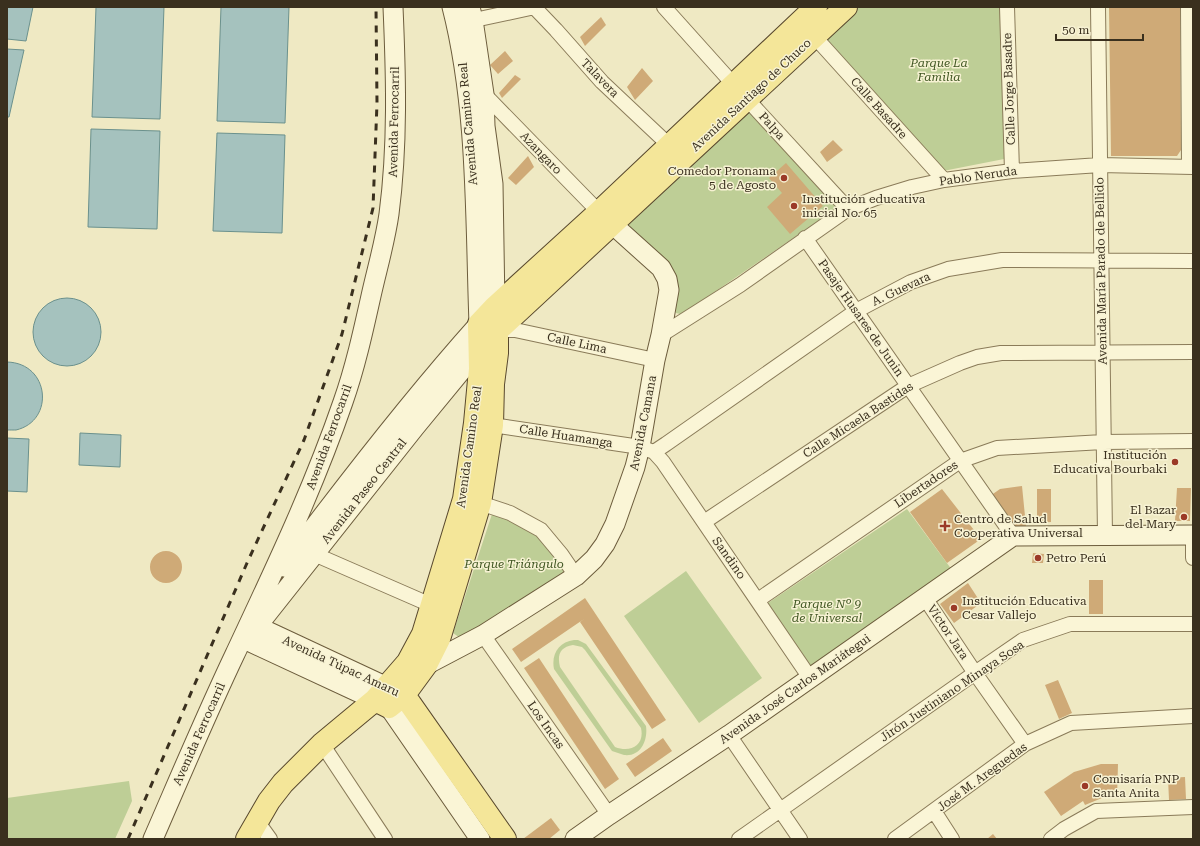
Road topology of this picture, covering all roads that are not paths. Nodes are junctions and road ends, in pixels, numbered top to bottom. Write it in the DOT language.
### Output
graph roads {
  1 [pos="392,7"];
  2 [pos="535,7"];
  3 [pos="664,7"];
  4 [pos="816,7"];
  5 [pos="846,7"];
  6 [pos="1007,7"];
  7 [pos="1098,7"];
  8 [pos="1188,7"];
  9 [pos="463,14"];
  10 [pos="814,36"];
  11 [pos="740,92"];
  12 [pos="484,94"];
  13 [pos="670,146"];
  14 [pos="1100,165"];
  15 [pos="1191,167"];
  16 [pos="1012,171"];
  17 [pos="944,180"];
  18 [pos="848,210"];
  19 [pos="605,218"];
  20 [pos="805,238"];
  21 [pos="1101,261"];
  22 [pos="1193,261"];
  23 [pos="495,307"];
  24 [pos="856,311"];
  25 [pos="489,327"];
  26 [pos="661,335"];
  27 [pos="480,348"];
  28 [pos="1102,352"];
  29 [pos="1193,352"];
  30 [pos="655,360"];
  31 [pos="908,386"];
  32 [pos="492,425"];
  33 [pos="1193,441"];
  34 [pos="1103,442"];
  35 [pos="647,450"];
  36 [pos="960,461"];
  37 [pos="480,503"];
  38 [pos="704,522"];
  39 [pos="1193,535"];
  40 [pos="1013,536"];
  41 [pos="1105,536"];
  42 [pos="314,554"];
  43 [pos="1193,558"];
  44 [pos="576,576"];
  45 [pos="925,598"];
  46 [pos="260,599"];
  47 [pos="758,600"];
  48 [pos="432,605"];
  49 [pos="1193,624"];
  50 [pos="251,630"];
  51 [pos="483,634"];
  52 [pos="417,663"];
  53 [pos="975,673"];
  54 [pos="810,678"];
  55 [pos="389,697"];
  56 [pos="1193,716"];
  57 [pos="729,735"];
  58 [pos="322,744"];
  59 [pos="1025,744"];
  60 [pos="1193,807"];
  61 [pos="781,810"];
  62 [pos="934,811"];
  63 [pos="609,815"];
  64 [pos="252,830"];
  65 [pos="153,839"];
  66 [pos="270,839"];
  67 [pos="385,839"];
  68 [pos="480,839"];
  69 [pos="505,839"];
  70 [pos="575,839"];
  71 [pos="739,839"];
  72 [pos="800,839"];
  73 [pos="895,839"];
  74 [pos="952,839"];
  75 [pos="1051,839"];
  1 -- 46 [label="street, Avenida Ferrocarril"];
  2 -- 9 [label="street"];
  2 -- 13 [label="street, Talavera"];
  3 -- 11 [label="street, Palpa"];
  4 -- 11 [label="main road, Avenida Santiago de Chuco"];
  5 -- 10 [label="main road, Avenida Santiago de Chuco"];
  6 -- 16 [label="street, Calle Jorge Basadre"];
  7 -- 14 [label="street, Avenida María Parado de Bellido"];
  8 -- 15 [label="street"];
  9 -- 12 [label="street, Avenida Camino Real"];
  9 -- 25 [label="street, Avenida Camino Real"];
  10 -- 11 [label="main road, Avenida Santiago de Chuco"];
  10 -- 17 [label="street, Calle Basadre"];
  11 -- 13 [label="main road, Avenida Santiago de Chuco"];
  11 -- 18 [label="street, Palpa"];
  11 -- 19 [label="main road, Avenida Santiago de Chuco"];
  12 -- 19 [label="street, Azangaro"];
  12 -- 23 [label="street, Avenida Camino Real"];
  13 -- 19 [label="main road, Avenida Santiago de Chuco"];
  14 -- 15 [label="street, Pablo Neruda"];
  14 -- 16 [label="street, Pablo Neruda"];
  14 -- 21 [label="street, Avenida María Parado de Bellido"];
  16 -- 17 [label="street, Pablo Neruda"];
  17 -- 18 [label="street, Pablo Neruda"];
  18 -- 20 [label="street, Pablo Neruda"];
  19 -- 23 [label="main road, Avenida Santiago de Chuco"];
  19 -- 25 [label="main road, Avenida Santiago de Chuco"];
  19 -- 26 [label="street, Avenida Camana"];
  20 -- 24 [label="street, Pasaje Husares de Junin"];
  20 -- 26 [label="street, Pablo Neruda"];
  21 -- 22 [label="street, A. Guevara"];
  21 -- 24 [label="street, A. Guevara"];
  21 -- 28 [label="street, Avenida María Parado de Bellido"];
  23 -- 25 [label="main road, Avenida Camino Real"];
  24 -- 31 [label="street, Pasaje Husares de Junin"];
  24 -- 35 [label="street, A. Guevara"];
  25 -- 27 [label="main road, Avenida Paseo Central"];
  25 -- 30 [label="street, Calle Lima"];
  25 -- 32 [label="main road, Avenida Camino Real"];
  25 -- 46 [label="street, Avenida Paseo Central"];
  26 -- 30 [label="street, Avenida Camana"];
  27 -- 42 [label="street, Avenida Paseo Central"];
  27 -- 48 [label="main road, Avenida Camino Real"];
  28 -- 29 [label="street, Calle Micaela Bastidas"];
  28 -- 31 [label="street, Calle Micaela Bastidas"];
  28 -- 34 [label="street, Avenida María Parado de Bellido"];
  30 -- 35 [label="street, Avenida Camana"];
  31 -- 36 [label="street, Pasaje Husares de Junin"];
  31 -- 38 [label="street, Calle Micaela Bastidas"];
  32 -- 35 [label="street, Calle Huamanga"];
  32 -- 37 [label="main road, Avenida Camino Real"];
  33 -- 34 [label="street, Libertadores"];
  34 -- 36 [label="street, Libertadores"];
  34 -- 41 [label="street, Avenida María Parado de Bellido"];
  35 -- 38 [label="street, Sandino"];
  35 -- 44 [label="street, Avenida Camana"];
  36 -- 40 [label="street, Pasaje Husares de Junin"];
  36 -- 47 [label="street, Libertadores"];
  37 -- 44 [label="street"];
  37 -- 52 [label="main road, Avenida Camino Real"];
  38 -- 47 [label="street, Sandino"];
  39 -- 41 [label="street"];
  39 -- 43 [label="street"];
  40 -- 41 [label="street"];
  40 -- 45 [label="street, Avenida José Carlos Mariátegui"];
  42 -- 48 [label="street"];
  42 -- 50 [label="street, Avenida Paseo Central"];
  44 -- 51 [label="street, Avenida Camana"];
  45 -- 53 [label="street, Víctor Jara"];
  45 -- 54 [label="street, Avenida José Carlos Mariátegui"];
  46 -- 50 [label="street, Avenida Ferrocarril"];
  47 -- 54 [label="street, Sandino"];
  48 -- 52 [label="main road, Avenida Camino Real"];
  49 -- 53 [label="street, Jirón Justiniano Minaya Sosa"];
  50 -- 55 [label="street, Avenida Túpac Amaru"];
  50 -- 65 [label="street, Avenida Ferrocarril"];
  51 -- 52 [label="street, Avenida Camana"];
  51 -- 63 [label="street, Los Incas"];
  52 -- 55 [label="main road, Avenida Camino Real"];
  53 -- 59 [label="street, Víctor Jara"];
  53 -- 61 [label="street, Jirón Justiniano Minaya Sosa"];
  54 -- 57 [label="street, Avenida José Carlos Mariátegui"];
  55 -- 58 [label="main road, Avenida Camino Real"];
  55 -- 68 [label="street, Avenida Túpac Amaru"];
  55 -- 69 [label="main road, Avenida Túpac Amaru"];
  56 -- 59 [label="street, José M. Areguedas"];
  57 -- 61 [label="street"];
  57 -- 63 [label="street, Avenida José Carlos Mariátegui"];
  58 -- 64 [label="main road, Avenida Camino Real"];
  58 -- 67 [label="street"];
  59 -- 62 [label="street, José M. Areguedas"];
  60 -- 75 [label="street"];
  61 -- 71 [label="street, Jirón Justiniano Minaya Sosa"];
  61 -- 72 [label="street"];
  62 -- 73 [label="street, José M. Areguedas"];
  62 -- 74 [label="street"];
  63 -- 70 [label="street, Avenida José Carlos Mariátegui"];
  64 -- 66 [label="street"];
}
